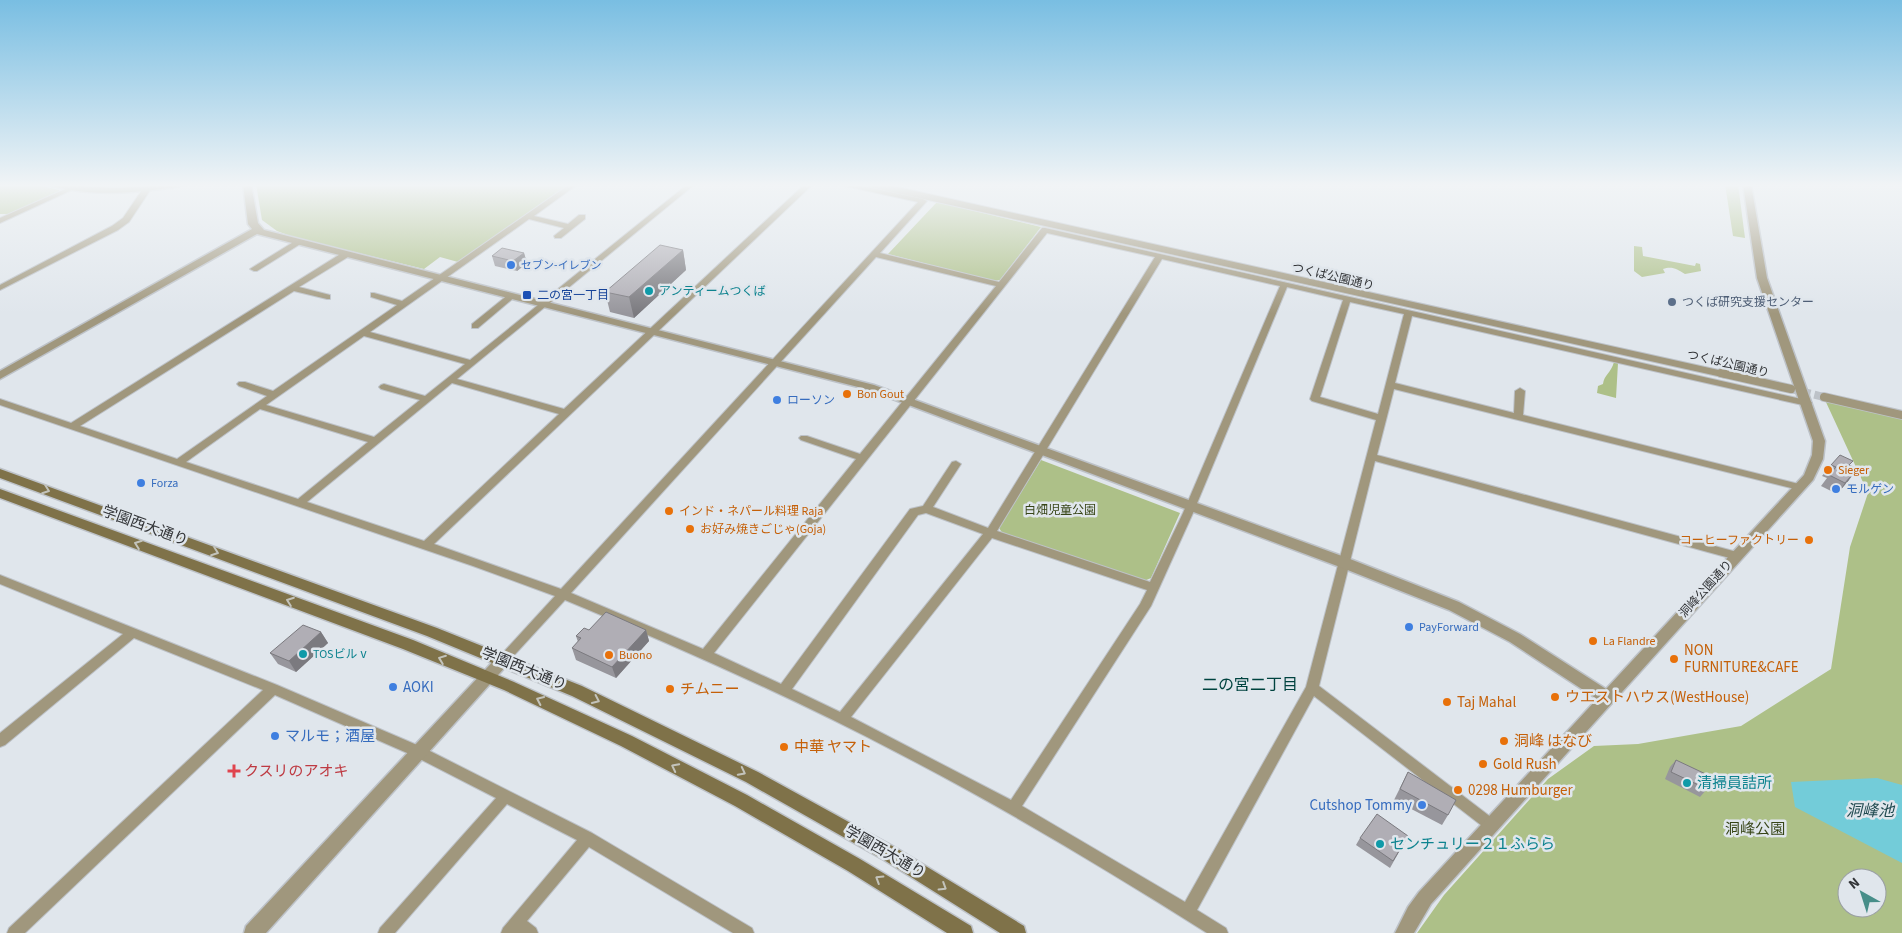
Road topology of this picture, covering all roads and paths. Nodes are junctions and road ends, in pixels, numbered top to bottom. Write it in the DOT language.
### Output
graph roads {
  1 [pos="570,227"];
  2 [pos="116,228"];
  3 [pos="512,228"];
  4 [pos="638,228"];
  5 [pos="762,228"];
  6 [pos="899,228"];
  7 [pos="1063,228"];
  8 [pos="1754,228"];
  9 [pos="257,230"];
  10 [pos="558,236"];
  11 [pos="298,243"];
  12 [pos="875,254"];
  13 [pos="345,255"];
  14 [pos="1160,256"];
  15 [pos="254,269"];
  16 [pos="440,278"];
  17 [pos="1284,285"];
  18 [pos="1001,286"];
  19 [pos="0,288"];
  20 [pos="293,288"];
  21 [pos="374,295"];
  22 [pos="512,296"];
  23 [pos="327,297"];
  24 [pos="1347,299"];
  25 [pos="404,304"];
  26 [pos="543,304"];
  27 [pos="1409,312"];
  28 [pos="474,326"];
  29 [pos="652,331"];
  30 [pos="363,333"];
  31 [pos="777,362"];
  32 [pos="470,363"];
  33 [pos="0,376"];
  34 [pos="450,380"];
  35 [pos="242,384"];
  36 [pos="1390,385"];
  37 [pos="384,387"];
  38 [pos="1790,390"];
  39 [pos="1520,391"];
  40 [pos="275,395"];
  41 [pos="1824,397"];
  42 [pos="426,399"];
  43 [pos="908,400"];
  44 [pos="0,402"];
  45 [pos="1807,403"];
  46 [pos="260,406"];
  47 [pos="567,413"];
  48 [pos="1902,415"];
  49 [pos="1518,417"];
  50 [pos="1381,418"];
  51 [pos="72,427"];
  52 [pos="804,438"];
  53 [pos="374,441"];
  54 [pos="1040,450"];
  55 [pos="1372,457"];
  56 [pos="862,458"];
  57 [pos="178,463"];
  58 [pos="956,464"];
  59 [pos="0,473"];
  60 [pos="1799,487"];
  61 [pos="0,493"];
  62 [pos="298,502"];
  63 [pos="1191,506"];
  64 [pos="926,509"];
  65 [pos="990,533"];
  66 [pos="425,546"];
  67 [pos="1737,556"];
  68 [pos="1345,563"];
  69 [pos="3,584"];
  70 [pos="1154,588"];
  71 [pos="563,594"];
  72 [pos="132,633"];
  73 [pos="705,654"];
  74 [pos="503,660"];
  75 [pos="488,676"];
  76 [pos="1312,688"];
  77 [pos="273,689"];
  78 [pos="783,690"];
  79 [pos="1608,697"];
  80 [pos="843,718"];
  81 [pos="0,741"];
  82 [pos="419,752"];
  83 [pos="506,796"];
  84 [pos="1013,808"];
  85 [pos="1491,825"];
  86 [pos="587,838"];
  87 [pos="1188,912"];
  88 [pos="512,928"];
  89 [pos="14,933"];
  90 [pos="253,933"];
  91 [pos="385,933"];
  92 [pos="531,933"];
  93 [pos="747,933"];
  94 [pos="964,933"];
  95 [pos="1017,933"];
  96 [pos="1221,933"];
  97 [pos="1404,933"];
  1 -- 10 [label="street"];
  2 -- 19 [label="street"];
  3 -- 16 [label="street"];
  4 -- 26 [label="street"];
  5 -- 29 [label="street"];
  6 -- 12 [label="street"];
  7 -- 38 [label="street, つくば公園通り"];
  8 -- 45 [label="street, 洞峰公園通り"];
  9 -- 11 [label="street"];
  9 -- 33 [label="street"];
  11 -- 13 [label="street"];
  11 -- 15 [label="street"];
  12 -- 18 [label="street"];
  12 -- 31 [label="street"];
  13 -- 16 [label="street"];
  13 -- 20 [label="street"];
  14 -- 17 [label="street"];
  14 -- 18 [label="street"];
  14 -- 54 [label="street"];
  16 -- 22 [label="street"];
  16 -- 25 [label="street"];
  17 -- 24 [label="street"];
  17 -- 63 [label="street"];
  18 -- 43 [label="street"];
  20 -- 23 [label="street"];
  20 -- 51 [label="street"];
  21 -- 25 [label="street"];
  22 -- 26 [label="street"];
  22 -- 28 [label="street"];
  24 -- 27 [label="street"];
  24 -- 50 [label="street"];
  25 -- 30 [label="street"];
  26 -- 29 [label="street"];
  26 -- 32 [label="street"];
  27 -- 36 [label="street"];
  27 -- 45 [label="street"];
  29 -- 31 [label="street"];
  29 -- 47 [label="street"];
  30 -- 32 [label="street"];
  30 -- 40 [label="street"];
  31 -- 43 [label="street"];
  31 -- 71 [label="street"];
  32 -- 34 [label="street"];
  34 -- 42 [label="street"];
  34 -- 47 [label="street"];
  35 -- 40 [label="street"];
  36 -- 49 [label="street"];
  36 -- 50 [label="street"];
  37 -- 42 [label="street"];
  39 -- 49 [label="street"];
  40 -- 46 [label="street"];
  41 -- 48 [label="street"];
  42 -- 53 [label="street"];
  43 -- 54 [label="street"];
  43 -- 56 [label="street"];
  44 -- 51 [label="street"];
  45 -- 60 [label="street, 洞峰公園通り"];
  46 -- 53 [label="street"];
  46 -- 57 [label="street"];
  47 -- 66 [label="street"];
  49 -- 60 [label="street"];
  50 -- 55 [label="street"];
  51 -- 57 [label="street"];
  52 -- 56 [label="street"];
  53 -- 62 [label="street"];
  54 -- 63 [label="street"];
  54 -- 65 [label="street"];
  55 -- 67 [label="street"];
  55 -- 68 [label="street"];
  56 -- 73 [label="street"];
  57 -- 62 [label="street"];
  58 -- 64 [label="street"];
  59 -- 74 [label="main road, 学園西大通り, one-way"];
  60 -- 67 [label="street, 洞峰公園通り"];
  75 -- 61 [label="main road, 学園西大通り, one-way"];
  62 -- 66 [label="street"];
  63 -- 68 [label="street"];
  63 -- 70 [label="street"];
  64 -- 65 [label="street"];
  64 -- 78 [label="street"];
  65 -- 70 [label="street"];
  65 -- 80 [label="street"];
  66 -- 71 [label="street"];
  67 -- 79 [label="street, 洞峰公園通り"];
  68 -- 76 [label="street"];
  68 -- 79 [label="street"];
  69 -- 72 [label="street"];
  70 -- 84 [label="street"];
  71 -- 73 [label="street"];
  71 -- 74 [label="street"];
  72 -- 77 [label="street"];
  72 -- 81 [label="street"];
  73 -- 78 [label="street"];
  74 -- 75 [label="street"];
  74 -- 95 [label="main road, 学園西大通り, one-way"];
  75 -- 82 [label="street"];
  94 -- 75 [label="main road, 学園西大通り, one-way"];
  76 -- 85 [label="street"];
  76 -- 87 [label="street"];
  77 -- 82 [label="street"];
  77 -- 89 [label="street"];
  78 -- 80 [label="street"];
  79 -- 85 [label="street, 洞峰公園通り"];
  80 -- 84 [label="street"];
  82 -- 83 [label="street"];
  82 -- 90 [label="street"];
  83 -- 86 [label="street"];
  83 -- 91 [label="street"];
  84 -- 87 [label="street"];
  85 -- 97 [label="street, 洞峰公園通り"];
  86 -- 88 [label="street"];
  86 -- 93 [label="street"];
  87 -- 96 [label="street"];
  88 -- 92 [label="street"];
}
